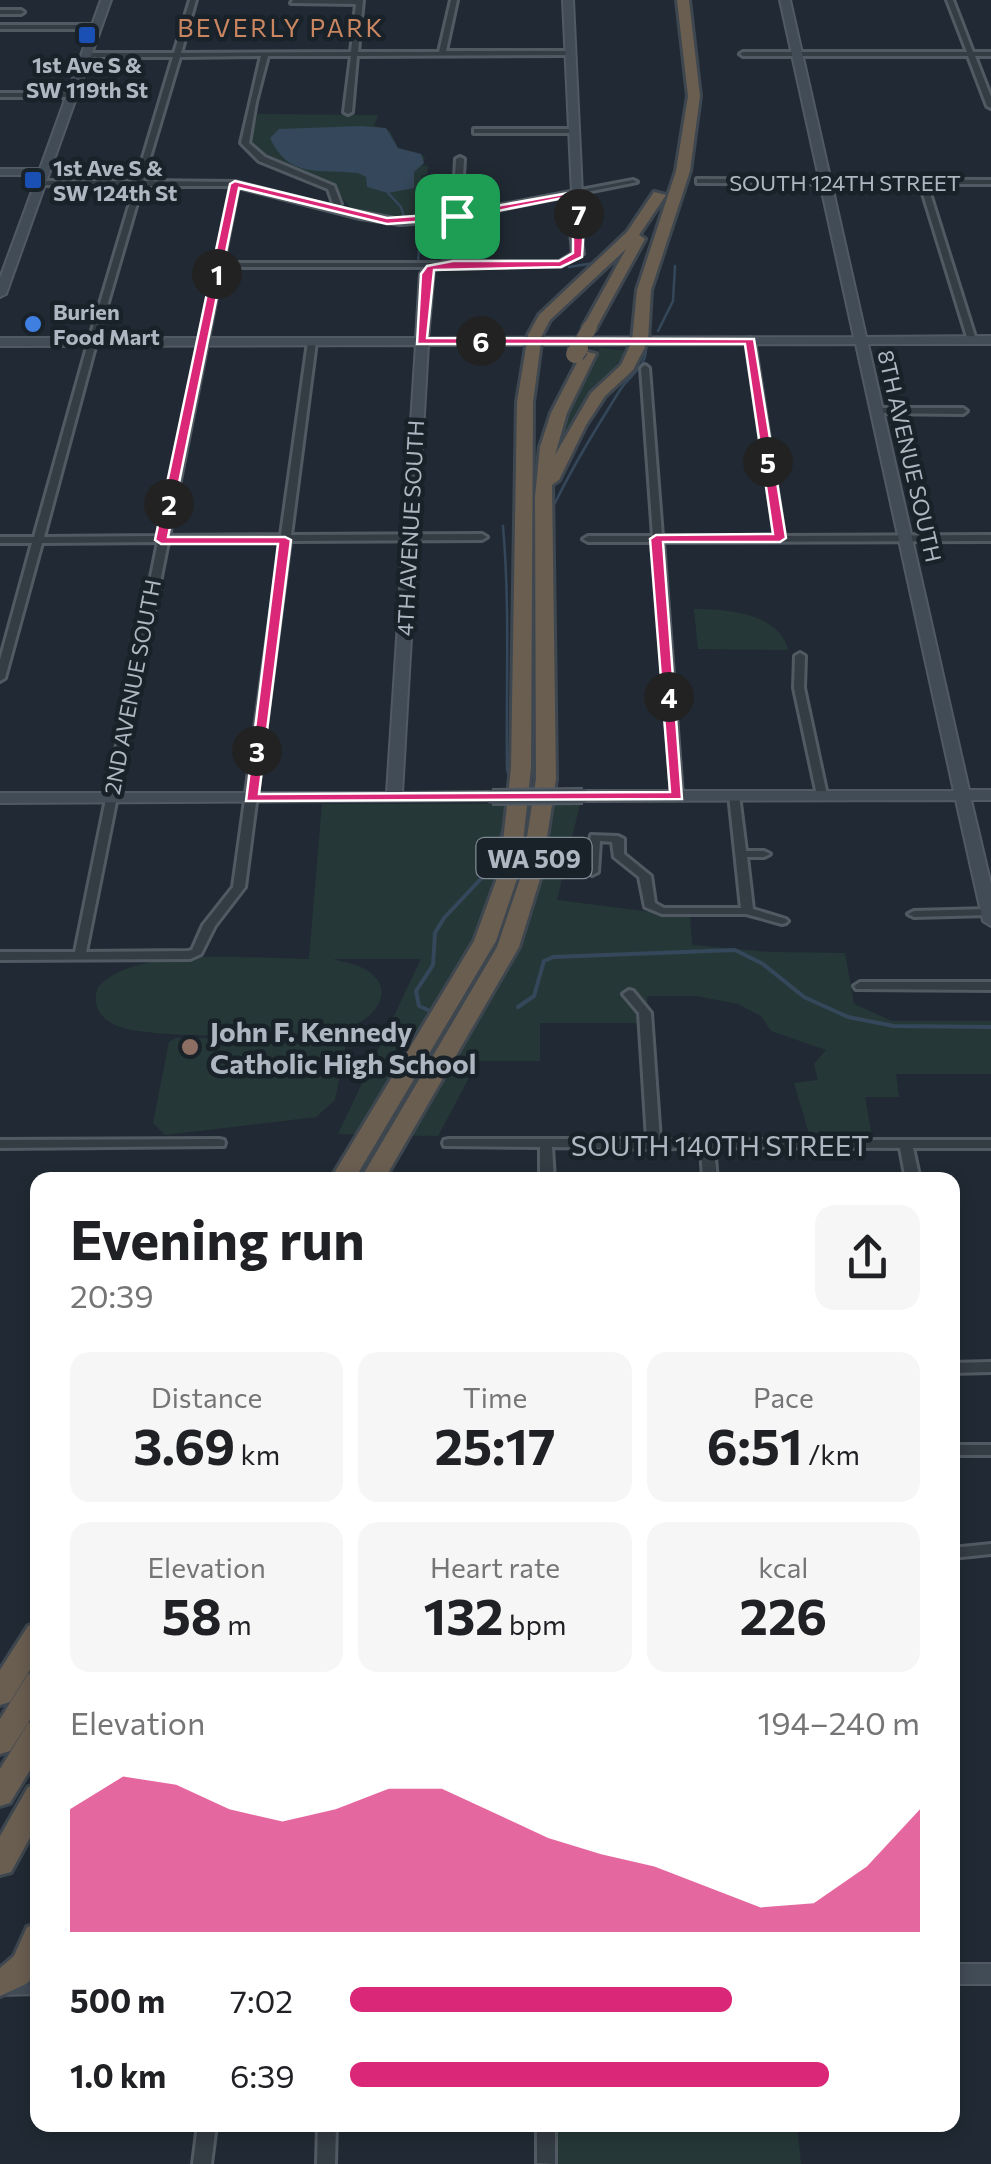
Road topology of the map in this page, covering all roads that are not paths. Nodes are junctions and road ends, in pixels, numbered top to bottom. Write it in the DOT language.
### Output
graph roads {
  1 [pos="106,0"];
  2 [pos="193,0"];
  3 [pos="454,0"];
  4 [pos="568,0"];
  5 [pos="672,0"];
  6 [pos="683,0"];
  7 [pos="785,0"];
  8 [pos="950,0"];
  9 [pos="360,1"];
  10 [pos="293,2"];
  11 [pos="0,12"];
  12 [pos="22,12"];
  13 [pos="97,27"];
  14 [pos="1,30"];
  15 [pos="571,53"];
  16 [pos="798,53"];
  17 [pos="353,54"];
  18 [pos="442,54"];
  19 [pos="743,54"];
  20 [pos="971,54"];
  21 [pos="991,54"];
  22 [pos="87,55"];
  23 [pos="176,55"];
  24 [pos="265,55"];
  25 [pos="0,95"];
  26 [pos="70,95"];
  27 [pos="991,106"];
  28 [pos="348,112"];
  29 [pos="477,132"];
  30 [pos="574,132"];
  31 [pos="460,160"];
  32 [pos="0,172"];
  33 [pos="42,178"];
  34 [pos="700,181"];
  35 [pos="633,182"];
  36 [pos="824,182"];
  37 [pos="923,182"];
  38 [pos="991,182"];
  39 [pos="138,183"];
  40 [pos="235,184"];
  41 [pos="679,184"];
  42 [pos="659,194"];
  43 [pos="577,196"];
  44 [pos="332,208"];
  45 [pos="457,216"];
  46 [pos="220,265"];
  47 [pos="436,266"];
  48 [pos="0,294"];
  49 [pos="596,328"];
  50 [pos="972,340"];
  51 [pos="991,340"];
  52 [pos="421,341"];
  53 [pos="534,341"];
  54 [pos="640,341"];
  55 [pos="750,341"];
  56 [pos="861,341"];
  57 [pos="0,342"];
  58 [pos="92,342"];
  59 [pos="202,342"];
  60 [pos="312,342"];
  61 [pos="645,368"];
  62 [pos="876,411"];
  63 [pos="963,411"];
  64 [pos="533,498"];
  65 [pos="482,537"];
  66 [pos="409,538"];
  67 [pos="588,538"];
  68 [pos="780,538"];
  69 [pos="905,538"];
  70 [pos="991,538"];
  71 [pos="656,539"];
  72 [pos="0,540"];
  73 [pos="36,540"];
  74 [pos="161,540"];
  75 [pos="285,540"];
  76 [pos="800,656"];
  77 [pos="0,678"];
  78 [pos="822,794"];
  79 [pos="734,795"];
  80 [pos="963,795"];
  81 [pos="991,795"];
  82 [pos="677,796"];
  83 [pos="394,797"];
  84 [pos="0,798"];
  85 [pos="110,798"];
  86 [pos="251,798"];
  87 [pos="741,854"];
  88 [pos="764,854"];
  89 [pos="592,872"];
  90 [pos="747,911"];
  91 [pos="914,914"];
  92 [pos="990,916"];
  93 [pos="782,920"];
  94 [pos="80,955"];
  95 [pos="0,956"];
  96 [pos="860,986"];
  97 [pos="991,986"];
  98 [pos="628,994"];
  99 [pos="219,1143"];
  100 [pos="449,1143"];
  101 [pos="0,1144"];
  102 [pos="906,1144"];
  103 [pos="991,1144"];
  104 [pos="654,1145"];
  105 [pos="546,1146"];
  106 [pos="707,1146"];
  107 [pos="347,1172"];
  108 [pos="377,1172"];
  109 [pos="547,1172"];
  110 [pos="709,1172"];
  111 [pos="911,1172"];
  112 [pos="991,1367"];
  113 [pos="960,1368"];
  114 [pos="960,1450"];
  115 [pos="991,1450"];
  116 [pos="991,1549"];
  117 [pos="960,1553"];
  118 [pos="30,1641"];
  119 [pos="30,1644"];
  120 [pos="0,1678"];
  121 [pos="0,1694"];
  122 [pos="30,1695"];
  123 [pos="0,1743"];
  124 [pos="30,1745"];
  125 [pos="0,1796"];
  126 [pos="30,1809"];
  127 [pos="0,1863"];
  128 [pos="30,1958"];
  129 [pos="960,1974"];
  130 [pos="991,1974"];
  131 [pos="0,1984"];
  132 [pos="30,1984"];
  133 [pos="206,2132"];
  134 [pos="327,2132"];
  135 [pos="546,2132"];
  136 [pos="202,2164"];
  137 [pos="326,2164"];
  138 [pos="546,2164"];
  1 -- 13 [label="street"];
  2 -- 23 [label="street"];
  3 -- 18 [label="street"];
  4 -- 15 [label="street"];
  5 -- 42 [label="highway, WA 509"];
  6 -- 41 [label="highway, WA 509"];
  7 -- 16 [label="street, 8TH AVENUE SOUTH"];
  8 -- 20 [label="street"];
  9 -- 10 [label="street"];
  9 -- 17 [label="street"];
  11 -- 12 [label="street"];
  13 -- 14 [label="street"];
  13 -- 22 [label="street"];
  15 -- 18 [label="street"];
  15 -- 30 [label="street"];
  16 -- 19 [label="street"];
  16 -- 20 [label="street"];
  16 -- 36 [label="street, 8TH AVENUE SOUTH"];
  17 -- 18 [label="street"];
  17 -- 24 [label="street"];
  17 -- 28 [label="street"];
  20 -- 21 [label="street"];
  20 -- 27 [label="street"];
  22 -- 23 [label="street"];
  22 -- 26 [label="street"];
  23 -- 24 [label="street"];
  23 -- 39 [label="street"];
  24 -- 44 [label="street"];
  25 -- 26 [label="street"];
  26 -- 33 [label="street"];
  29 -- 30 [label="street"];
  30 -- 43 [label="street"];
  31 -- 45 [label="street"];
  32 -- 33 [label="street"];
  33 -- 39 [label="street"];
  33 -- 48 [label="street"];
  34 -- 36 [label="street, SOUTH 124TH STREET"];
  35 -- 43 [label="street"];
  36 -- 37 [label="street, SOUTH 124TH STREET"];
  36 -- 56 [label="street, 8TH AVENUE SOUTH"];
  37 -- 38 [label="street, SOUTH 124TH STREET"];
  37 -- 50 [label="street"];
  39 -- 40 [label="street"];
  39 -- 58 [label="street"];
  40 -- 44 [label="street"];
  40 -- 46 [label="street, 2ND AVENUE SOUTH"];
  41 -- 49 [label="highway, WA 509"];
  41 -- 54 [label="highway"];
  42 -- 49 [label="highway, WA 509"];
  42 -- 53 [label="highway"];
  43 -- 45 [label="street"];
  43 -- 47 [label="street"];
  44 -- 45 [label="street"];
  46 -- 47 [label="street"];
  46 -- 59 [label="street, 2ND AVENUE SOUTH"];
  47 -- 52 [label="street, 4TH AVENUE SOUTH"];
  49 -- 64 [label="highway, WA 509"];
  50 -- 51 [label="street"];
  50 -- 56 [label="street"];
  52 -- 53 [label="street"];
  52 -- 60 [label="street"];
  52 -- 66 [label="street, 4TH AVENUE SOUTH"];
  53 -- 54 [label="street"];
  53 -- 64 [label="highway"];
  54 -- 55 [label="street"];
  54 -- 64 [label="highway"];
  55 -- 56 [label="street"];
  55 -- 68 [label="street"];
  56 -- 62 [label="street, 8TH AVENUE SOUTH"];
  57 -- 58 [label="street"];
  58 -- 59 [label="street"];
  58 -- 73 [label="street"];
  59 -- 60 [label="street"];
  59 -- 74 [label="street, 2ND AVENUE SOUTH"];
  60 -- 75 [label="street"];
  61 -- 71 [label="street"];
  62 -- 63 [label="street"];
  62 -- 69 [label="street, 8TH AVENUE SOUTH"];
  64 -- 107 [label="highway, WA 509"];
  64 -- 108 [label="highway, WA 509"];
  65 -- 66 [label="street"];
  66 -- 75 [label="street"];
  66 -- 83 [label="street, 4TH AVENUE SOUTH"];
  67 -- 71 [label="street"];
  68 -- 69 [label="street"];
  68 -- 71 [label="street"];
  69 -- 70 [label="street"];
  69 -- 80 [label="street, 8TH AVENUE SOUTH"];
  71 -- 82 [label="street"];
  72 -- 73 [label="street"];
  73 -- 74 [label="street"];
  73 -- 77 [label="street"];
  74 -- 75 [label="street"];
  74 -- 85 [label="street, 2ND AVENUE SOUTH"];
  75 -- 86 [label="street"];
  76 -- 78 [label="street"];
  78 -- 79 [label="street"];
  78 -- 80 [label="street"];
  79 -- 82 [label="street"];
  79 -- 87 [label="street"];
  80 -- 81 [label="street"];
  80 -- 92 [label="street, 8TH AVENUE SOUTH"];
  82 -- 83 [label="street, bridge"];
  83 -- 86 [label="street"];
  84 -- 85 [label="street"];
  85 -- 86 [label="street"];
  85 -- 94 [label="street, 2ND AVENUE SOUTH"];
  86 -- 94 [label="street"];
  87 -- 88 [label="street"];
  87 -- 90 [label="street"];
  89 -- 90 [label="street"];
  90 -- 93 [label="street"];
  91 -- 92 [label="street"];
  94 -- 95 [label="street"];
  96 -- 97 [label="street"];
  98 -- 104 [label="street"];
  99 -- 101 [label="street"];
  100 -- 105 [label="street, SOUTH 140TH STREET"];
  102 -- 103 [label="street, SOUTH 140TH STREET"];
  102 -- 106 [label="street, SOUTH 140TH STREET"];
  102 -- 111 [label="street"];
  104 -- 105 [label="street, SOUTH 140TH STREET"];
  104 -- 106 [label="street, SOUTH 140TH STREET"];
  105 -- 109 [label="street"];
  106 -- 110 [label="street"];
  112 -- 113 [label="street"];
  114 -- 115 [label="street"];
  116 -- 117 [label="street"];
  118 -- 120 [label="highway"];
  119 -- 121 [label="highway"];
  122 -- 123 [label="highway"];
  124 -- 125 [label="highway"];
  126 -- 127 [label="highway"];
  128 -- 131 [label="highway"];
  129 -- 130 [label="street"];
  131 -- 132 [label="street"];
  133 -- 136 [label="street"];
  134 -- 137 [label="street"];
  135 -- 138 [label="street"];
}
